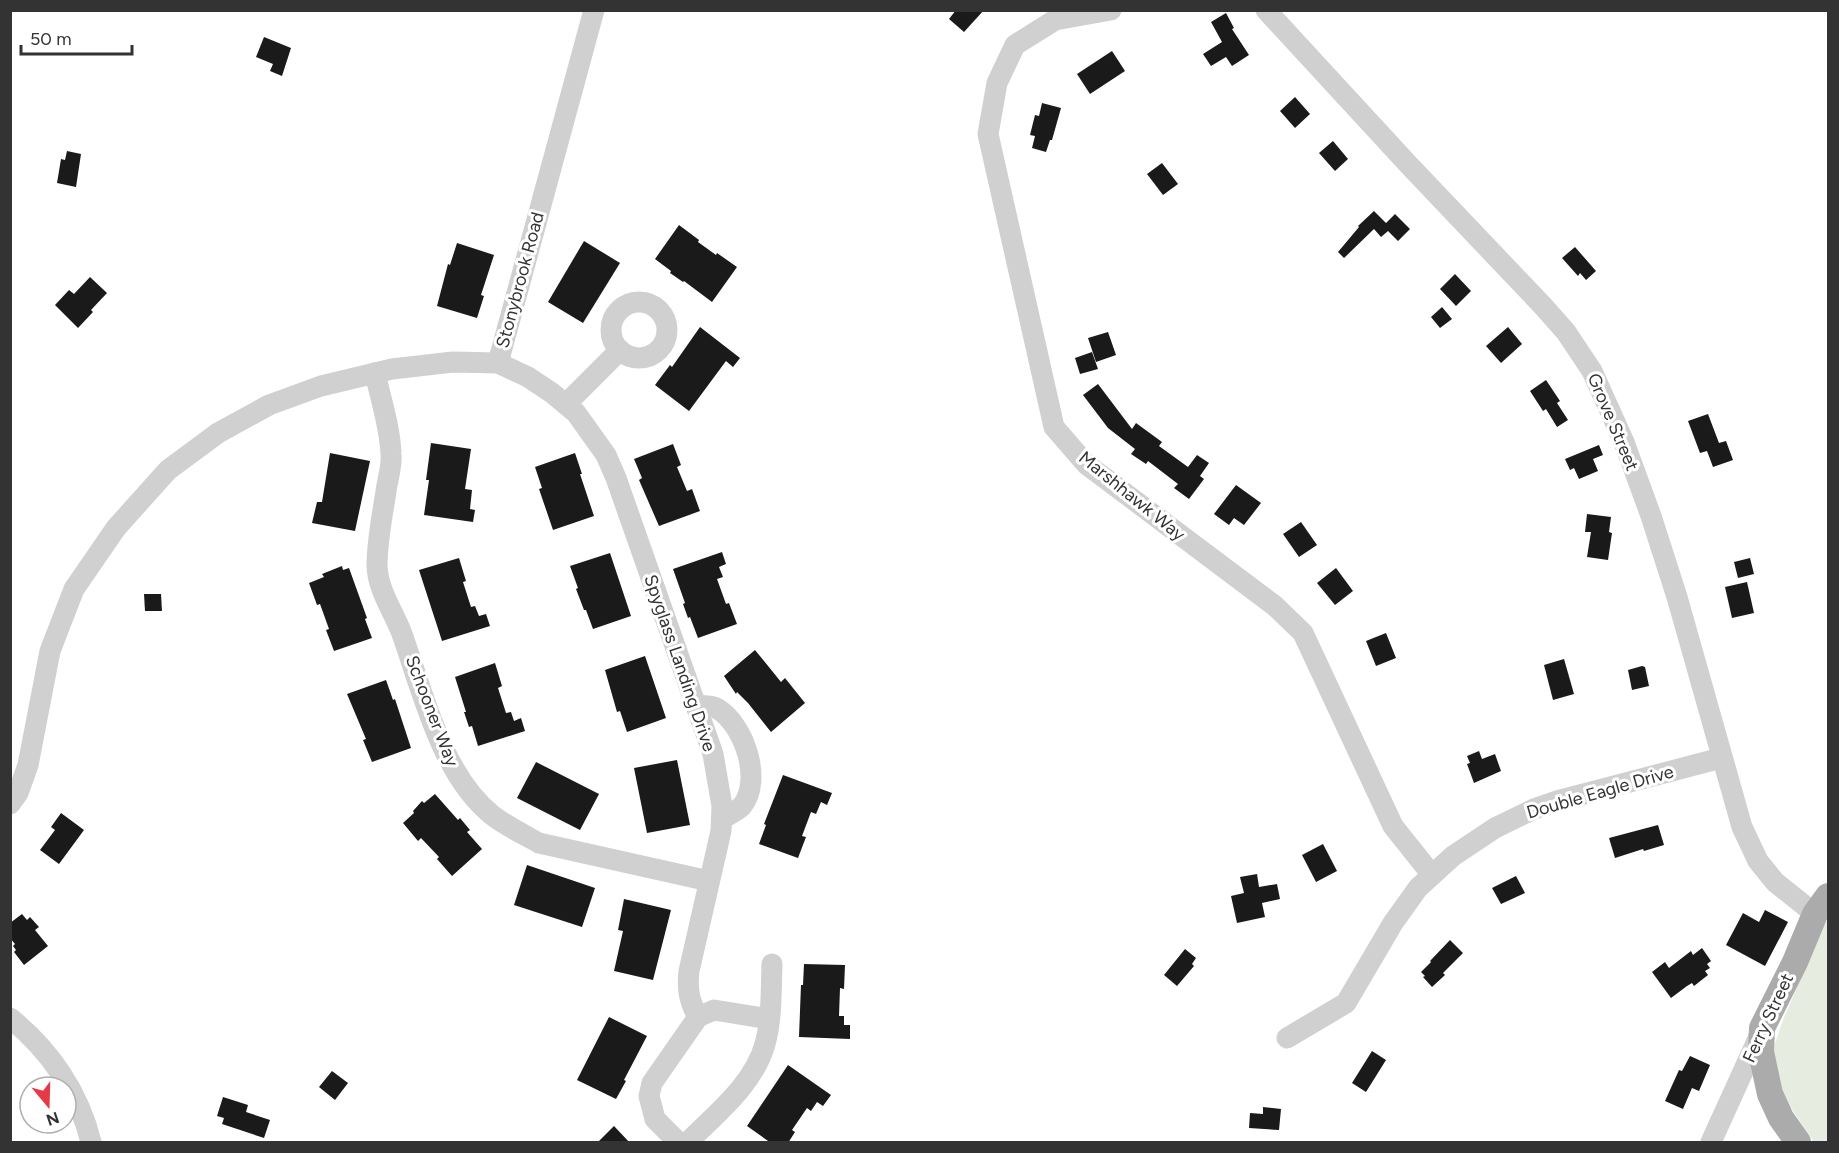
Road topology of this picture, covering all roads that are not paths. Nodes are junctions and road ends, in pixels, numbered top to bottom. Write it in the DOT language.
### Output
graph roads {
  1 [pos="594,10"];
  2 [pos="1111,10"];
  3 [pos="1266,10"];
  4 [pos="620,350"];
  5 [pos="498,363"];
  6 [pos="375,374"];
  7 [pos="566,404"];
  8 [pos="695,705"];
  9 [pos="1721,758"];
  10 [pos="10,804"];
  11 [pos="722,819"];
  12 [pos="1432,875"];
  13 [pos="708,881"];
  14 [pos="1822,905"];
  15 [pos="772,964"];
  16 [pos="698,1017"];
  17 [pos="10,1018"];
  18 [pos="769,1019"];
  19 [pos="1762,1028"];
  20 [pos="1287,1038"];
  21 [pos="91,1143"];
  22 [pos="678,1143"];
  23 [pos="688,1143"];
  24 [pos="1711,1143"];
  25 [pos="1798,1143"];
  1 -- 5 [label="street, Stonybrook Road"];
  2 -- 12 [label="street, Marshhawk Way"];
  3 -- 9 [label="street, Grove Street"];
  4 -- 7 [label="street"];
  5 -- 6 [label="street, Stonybrook Road"];
  5 -- 7 [label="street, Spyglass Landing Drive"];
  6 -- 10 [label="street, Stonybrook Road"];
  6 -- 13 [label="street, Schooner Way"];
  7 -- 8 [label="street, Spyglass Landing Drive"];
  8 -- 11 [label="street, Spyglass Landing Drive"];
  8 -- 11 [label="street"];
  9 -- 12 [label="street, Double Eagle Drive"];
  9 -- 14 [label="street, Grove Street"];
  11 -- 13 [label="street, Spyglass Landing Drive"];
  12 -- 20 [label="street, Double Eagle Drive"];
  13 -- 16 [label="street, Spyglass Landing Drive"];
  14 -- 19 [label="main road, Ferry Street"];
  15 -- 18 [label="street"];
  16 -- 18 [label="street"];
  16 -- 22 [label="street"];
  17 -- 21 [label="street"];
  18 -- 23 [label="street"];
  19 -- 24 [label="street, Ferry Street"];
  19 -- 25 [label="main road"];
}
